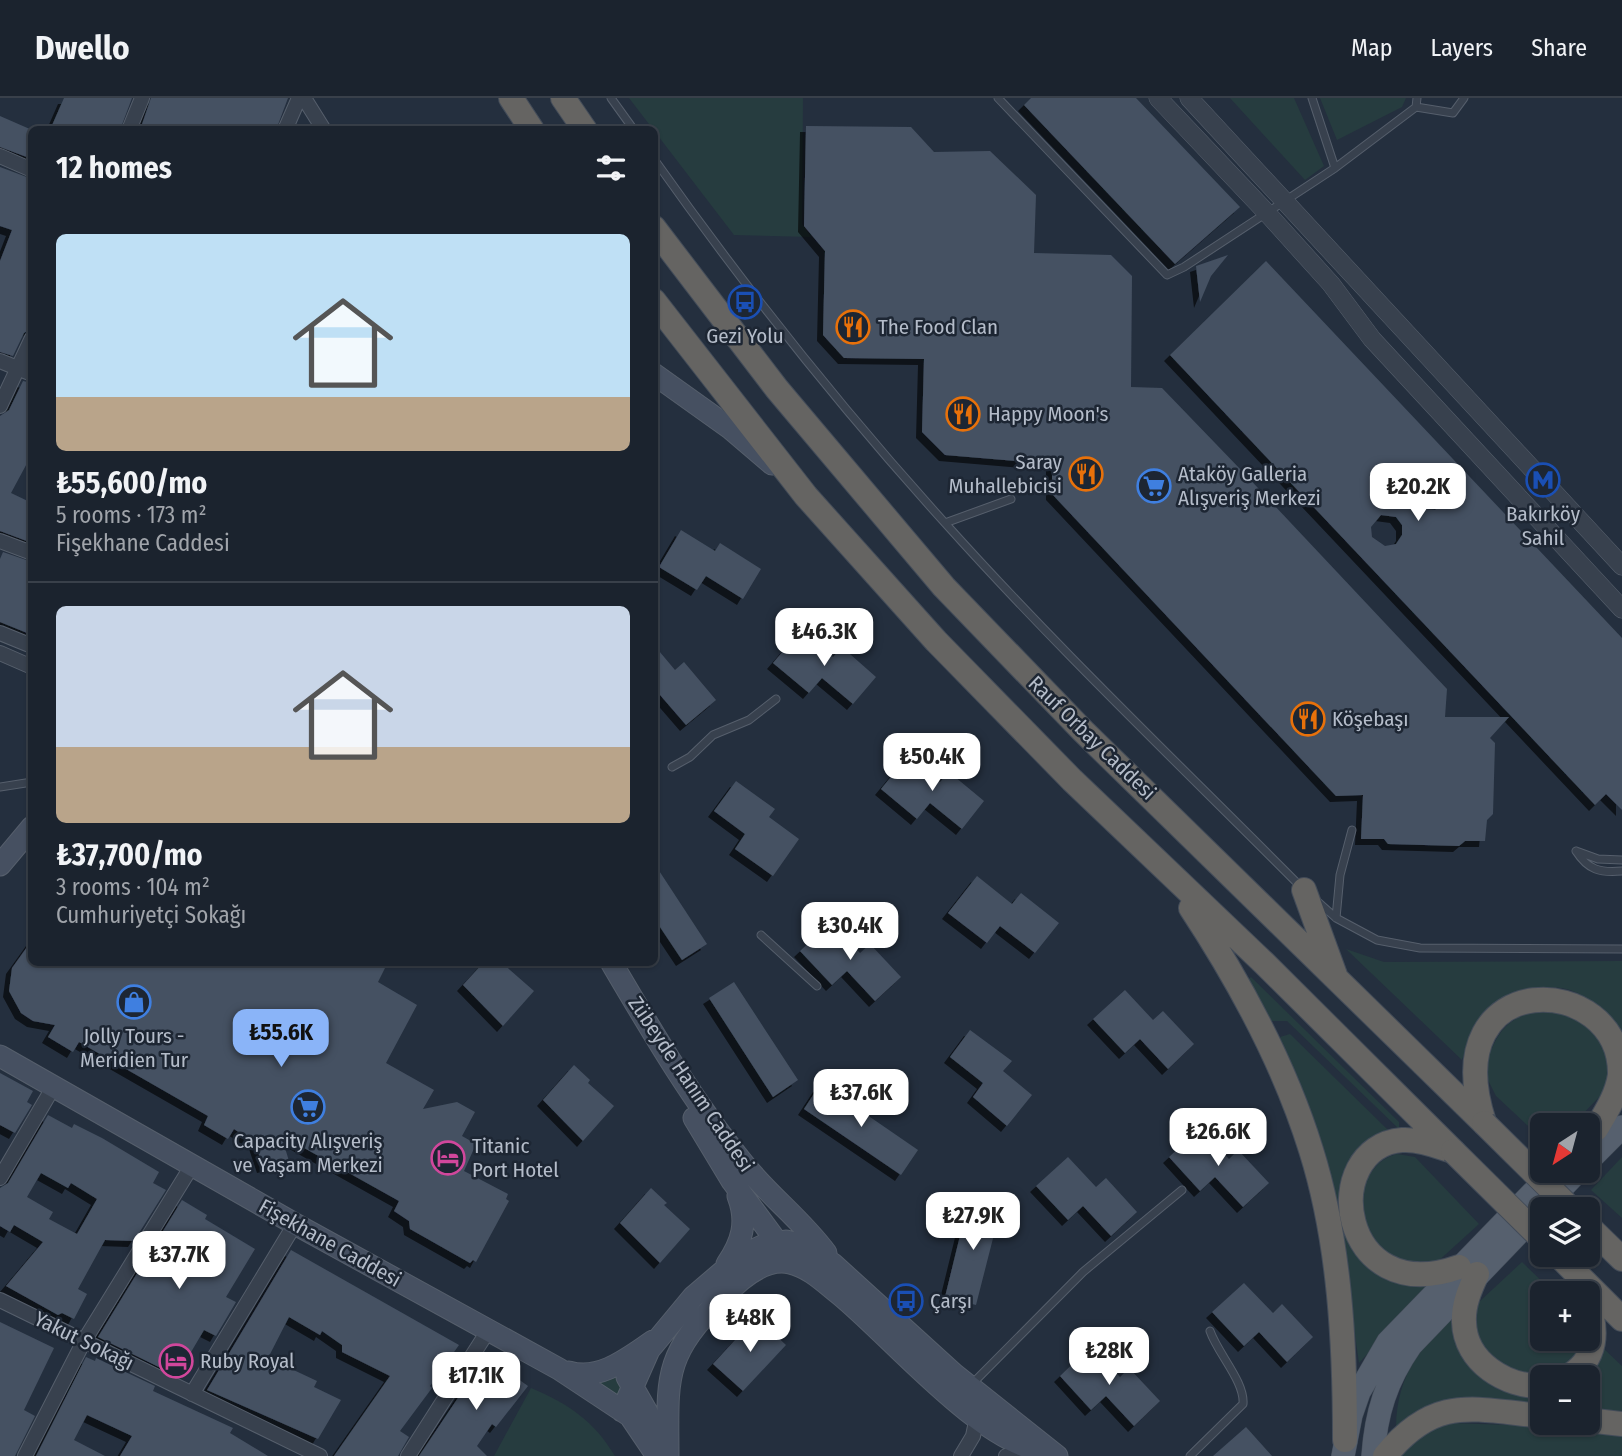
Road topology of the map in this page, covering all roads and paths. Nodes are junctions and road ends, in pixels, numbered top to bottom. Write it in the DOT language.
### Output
graph roads {
  1 [pos="142,98"];
  2 [pos="302,98"];
  3 [pos="511,98"];
  4 [pos="563,98"];
  5 [pos="611,98"];
  6 [pos="998,98"];
  7 [pos="1158,98"];
  8 [pos="1189,98"];
  9 [pos="1312,98"];
  10 [pos="1417,98"];
  11 [pos="1464,98"];
  12 [pos="1416,107"];
  13 [pos="131,126"];
  14 [pos="287,126"];
  15 [pos="321,126"];
  16 [pos="530,126"];
  17 [pos="582,126"];
  18 [pos="631,126"];
  19 [pos="0,156"];
  20 [pos="658,165"];
  21 [pos="28,168"];
  22 [pos="1335,168"];
  23 [pos="1284,200"];
  24 [pos="1266,212"];
  25 [pos="658,233"];
  26 [pos="658,305"];
  27 [pos="28,346"];
  28 [pos="0,362"];
  29 [pos="17,369"];
  30 [pos="28,373"];
  31 [pos="658,377"];
  32 [pos="0,406"];
  33 [pos="806,496"];
  34 [pos="1011,499"];
  35 [pos="945,523"];
  36 [pos="0,541"];
  37 [pos="28,552"];
  38 [pos="1622,566"];
  39 [pos="1622,609"];
  40 [pos="0,633"];
  41 [pos="28,644"];
  42 [pos="0,653"];
  43 [pos="28,665"];
  44 [pos="776,699"];
  45 [pos="672,767"];
  46 [pos="28,783"];
  47 [pos="0,787"];
  48 [pos="1352,830"];
  49 [pos="28,832"];
  50 [pos="1622,860"];
  51 [pos="0,865"];
  52 [pos="1168,872"];
  53 [pos="1622,872"];
  54 [pos="1304,890"];
  55 [pos="1336,918"];
  56 [pos="761,934"];
  57 [pos="1622,949"];
  58 [pos="598,966"];
  59 [pos="613,966"];
  60 [pos="1338,982"];
  61 [pos="817,986"];
  62 [pos="0,1056"];
  63 [pos="54,1086"];
  64 [pos="1622,1100"];
  65 [pos="1600,1120"];
  66 [pos="1484,1123"];
  67 [pos="1600,1124"];
  68 [pos="1622,1127"];
  69 [pos="1600,1149"];
  70 [pos="1452,1151"];
  71 [pos="192,1164"];
  72 [pos="0,1178"];
  73 [pos="732,1181"];
  74 [pos="1544,1183"];
  75 [pos="1565,1183"];
  76 [pos="1182,1190"];
  77 [pos="1559,1197"];
  78 [pos="295,1224"];
  79 [pos="1530,1227"];
  80 [pos="1603,1237"];
  81 [pos="780,1241"];
  82 [pos="1622,1259"];
  83 [pos="788,1262"];
  84 [pos="834,1264"];
  85 [pos="726,1267"];
  86 [pos="1570,1267"];
  87 [pos="1468,1271"];
  88 [pos="0,1300"];
  89 [pos="1622,1319"];
  90 [pos="488,1331"];
  91 [pos="1210,1331"];
  92 [pos="655,1340"];
  93 [pos="84,1341"];
  94 [pos="618,1364"];
  95 [pos="559,1369"];
  96 [pos="632,1384"];
  97 [pos="1530,1386"];
  98 [pos="192,1394"];
  99 [pos="964,1394"];
  100 [pos="622,1411"];
  101 [pos="1530,1415"];
  102 [pos="977,1417"];
  103 [pos="1600,1421"];
  104 [pos="1622,1424"];
  105 [pos="1344,1448"];
  106 [pos="1028,1449"];
  107 [pos="1055,1455"];
  108 [pos="25,1456"];
  109 [pos="320,1456"];
  110 [pos="408,1456"];
  111 [pos="639,1456"];
  112 [pos="657,1456"];
  113 [pos="668,1456"];
  114 [pos="961,1456"];
  115 [pos="1006,1456"];
  116 [pos="1190,1456"];
  117 [pos="1373,1456"];
  118 [pos="1385,1456"];
  1 -- 13 [label="street"];
  2 -- 14 [label="street"];
  2 -- 15 [label="street"];
  3 -- 16 [label="highway"];
  4 -- 17 [label="highway"];
  5 -- 18 [label="lane"];
  6 -- 24 [label="lane"];
  7 -- 24 [label="street"];
  8 -- 23 [label="street"];
  9 -- 22 [label="lane"];
  10 -- 12 [label="lane"];
  11 -- 12 [label="lane"];
  12 -- 22 [label="lane"];
  19 -- 21 [label="street"];
  20 -- 35 [label="lane"];
  22 -- 23 [label="lane"];
  23 -- 24 [label="lane"];
  23 -- 38 [label="street"];
  24 -- 39 [label="street"];
  25 -- 60 [label="highway, Rauf Orbay Caddesi"];
  26 -- 33 [label="highway, Rauf Orbay Caddesi"];
  27 -- 29 [label="street"];
  28 -- 29 [label="street"];
  29 -- 30 [label="street"];
  29 -- 32 [label="street"];
  31 -- 33 [label="main road"];
  33 -- 52 [label="highway, Rauf Orbay Caddesi"];
  34 -- 35 [label="lane"];
  35 -- 54 [label="lane"];
  36 -- 37 [label="street"];
  40 -- 41 [label="street"];
  42 -- 43 [label="street"];
  44 -- 45 [label="lane"];
  46 -- 47 [label="lane"];
  48 -- 55 [label="lane"];
  49 -- 51 [label="main road"];
  50 -- 53 [label="lane"];
  52 -- 70 [label="highway, Rauf Orbay Caddesi"];
  52 -- 105 [label="highway"];
  54 -- 55 [label="lane"];
  54 -- 60 [label="highway"];
  55 -- 57 [label="lane"];
  56 -- 61 [label="lane"];
  58 -- 73 [label="main road, Zübeyde Hanım Caddesi"];
  59 -- 84 [label="main road, Zübeyde Hanım Caddesi"];
  60 -- 66 [label="highway, Rauf Orbay Caddesi"];
  62 -- 63 [label="main road, Fişekhane Caddesi"];
  63 -- 71 [label="main road, Fişekhane Caddesi"];
  63 -- 72 [label="street"];
  64 -- 67 [label="main road"];
  65 -- 66 [label="highway"];
  66 -- 77 [label="highway, Rauf Orbay Caddesi, bridge"];
  68 -- 69 [label="main road"];
  70 -- 79 [label="highway, Rauf Orbay Caddesi, bridge"];
  70 -- 87 [label="highway"];
  71 -- 78 [label="main road, Fişekhane Caddesi"];
  71 -- 93 [label="street"];
  73 -- 81 [label="main road"];
  73 -- 85 [label="main road"];
  74 -- 87 [label="main road"];
  75 -- 87 [label="main road"];
  76 -- 99 [label="lane"];
  78 -- 90 [label="main road, Fişekhane Caddesi"];
  78 -- 98 [label="street"];
  80 -- 82 [label="highway"];
  81 -- 83 [label="main road"];
  81 -- 84 [label="main road, Zübeyde Hanım Caddesi"];
  81 -- 85 [label="main road"];
  83 -- 99 [label="main road, Zübeyde Hanım Caddesi"];
  83 -- 113 [label="main road"];
  84 -- 99 [label="main road, Zübeyde Hanım Caddesi"];
  85 -- 92 [label="main road"];
  86 -- 89 [label="highway"];
  87 -- 97 [label="highway"];
  87 -- 105 [label="main road"];
  87 -- 117 [label="main road"];
  88 -- 93 [label="street, Yakut Sokağı"];
  90 -- 95 [label="main road, Fişekhane Caddesi"];
  90 -- 110 [label="street"];
  91 -- 116 [label="lane"];
  92 -- 94 [label="main road"];
  92 -- 96 [label="main road"];
  93 -- 98 [label="street, Yakut Sokağı"];
  93 -- 108 [label="street"];
  94 -- 95 [label="main road"];
  94 -- 96 [label="main road"];
  95 -- 100 [label="main road, Fişekhane Caddesi"];
  96 -- 100 [label="main road"];
  96 -- 112 [label="main road"];
  98 -- 109 [label="street, Yakut Sokağı"];
  99 -- 102 [label="main road, Zübeyde Hanım Caddesi"];
  99 -- 107 [label="main road, Zübeyde Hanım Caddesi"];
  100 -- 111 [label="main road"];
  100 -- 112 [label="main road, Fişekhane Caddesi"];
  101 -- 118 [label="highway"];
  102 -- 106 [label="main road, Zübeyde Hanım Caddesi"];
  102 -- 114 [label="street"];
  103 -- 104 [label="highway"];
  106 -- 107 [label="main road, Zübeyde Hanım Caddesi"];
  106 -- 115 [label="street"];
}
